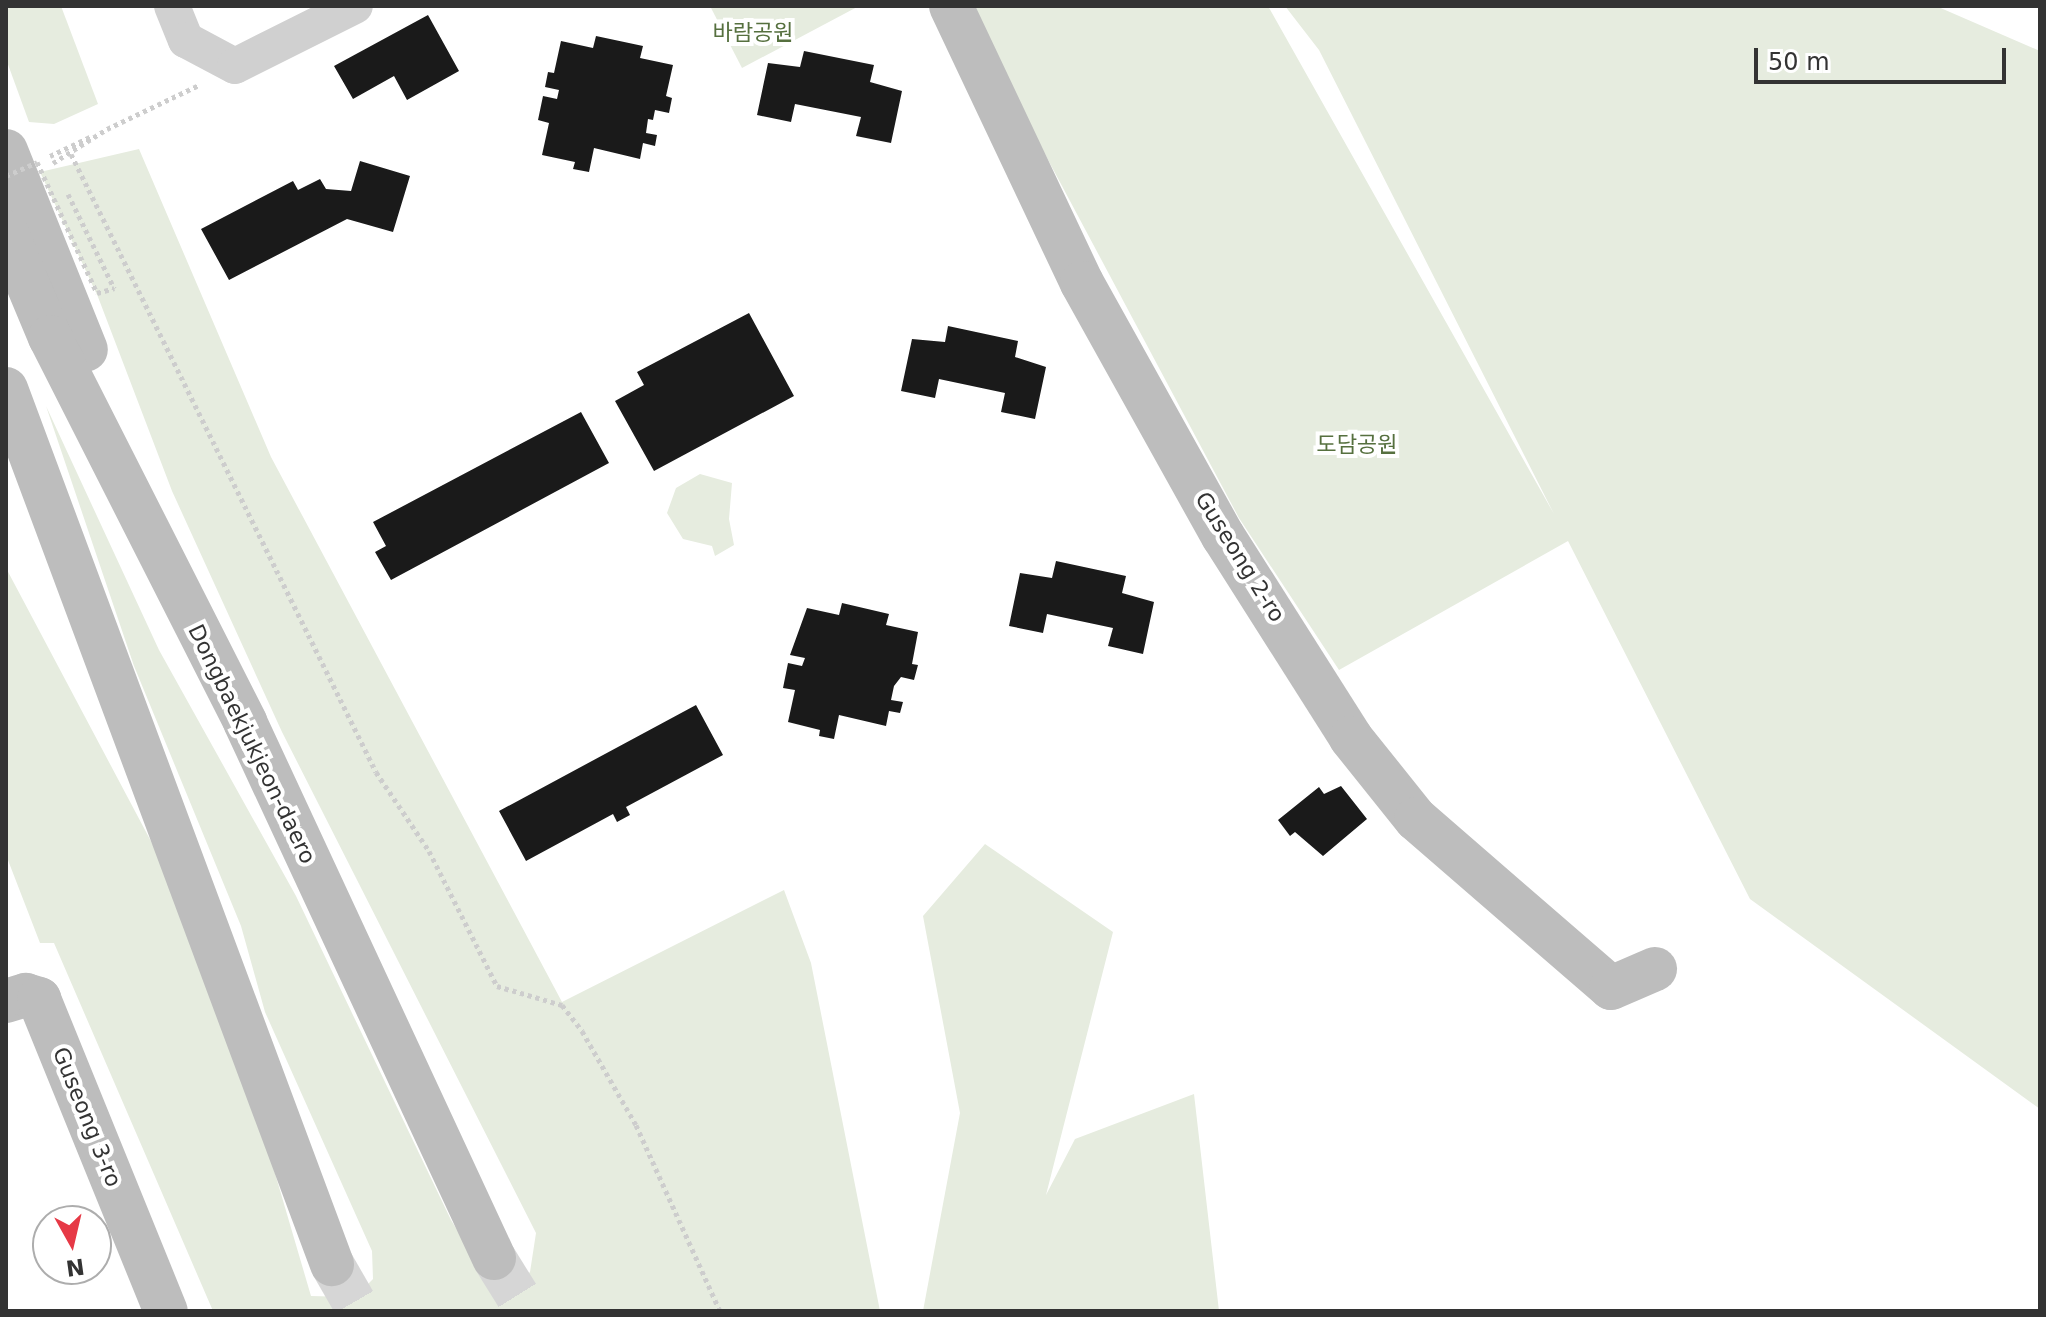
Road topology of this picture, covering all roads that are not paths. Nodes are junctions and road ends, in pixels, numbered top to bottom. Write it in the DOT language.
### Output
graph roads {
  1 [pos="172,6"];
  2 [pos="355,6"];
  3 [pos="951,6"];
  4 [pos="22,156"];
  5 [pos="6,232"];
  6 [pos="6,389"];
  7 [pos="6,475"];
  8 [pos="160,560"];
  9 [pos="145,766"];
  10 [pos="1655,969"];
  11 [pos="6,1001"];
  12 [pos="494,1258"];
  13 [pos="332,1264"];
  14 [pos="166,1311"];
  1 -- 2 [label="street"];
  3 -- 10 [label="main road, Guseong 2-ro"];
  4 -- 8 [label="main road"];
  5 -- 8 [label="main road, Dongbaekjukjeon-daero"];
  6 -- 9 [label="main road"];
  7 -- 9 [label="main road"];
  8 -- 12 [label="main road, Dongbaekjukjeon-daero"];
  9 -- 13 [label="main road"];
  11 -- 14 [label="main road, Guseong 3-ro"];
}
